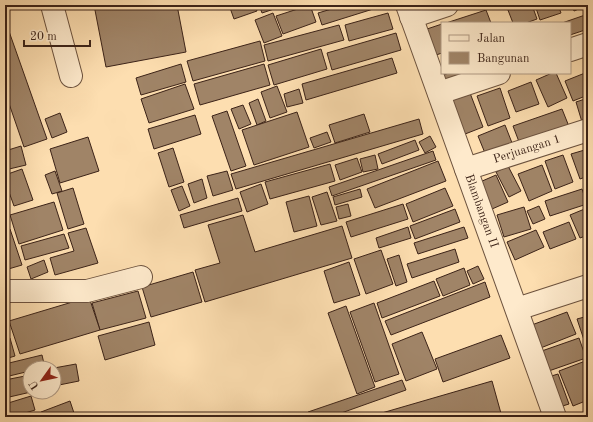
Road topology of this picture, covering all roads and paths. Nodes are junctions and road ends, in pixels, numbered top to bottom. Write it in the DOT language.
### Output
graph roads {
  1 [pos="52,5"];
  2 [pos="447,5"];
  3 [pos="409,11"];
  4 [pos="588,44"];
  5 [pos="571,50"];
  6 [pos="496,74"];
  7 [pos="71,76"];
  8 [pos="439,93"];
  9 [pos="588,130"];
  10 [pos="466,168"];
  11 [pos="141,277"];
  12 [pos="588,286"];
  13 [pos="5,291"];
  14 [pos="516,309"];
  15 [pos="555,417"];
  1 -- 7 [label="street"];
  2 -- 3 [label="street"];
  3 -- 8 [label="street, Blambangan II"];
  4 -- 5 [label="street"];
  6 -- 8 [label="street"];
  8 -- 10 [label="street, Blambangan II"];
  9 -- 10 [label="street, Perjuangan 1"];
  10 -- 14 [label="street, Blambangan II"];
  11 -- 13 [label="street"];
  12 -- 14 [label="street"];
  14 -- 15 [label="street, Blambangan II"];
}
